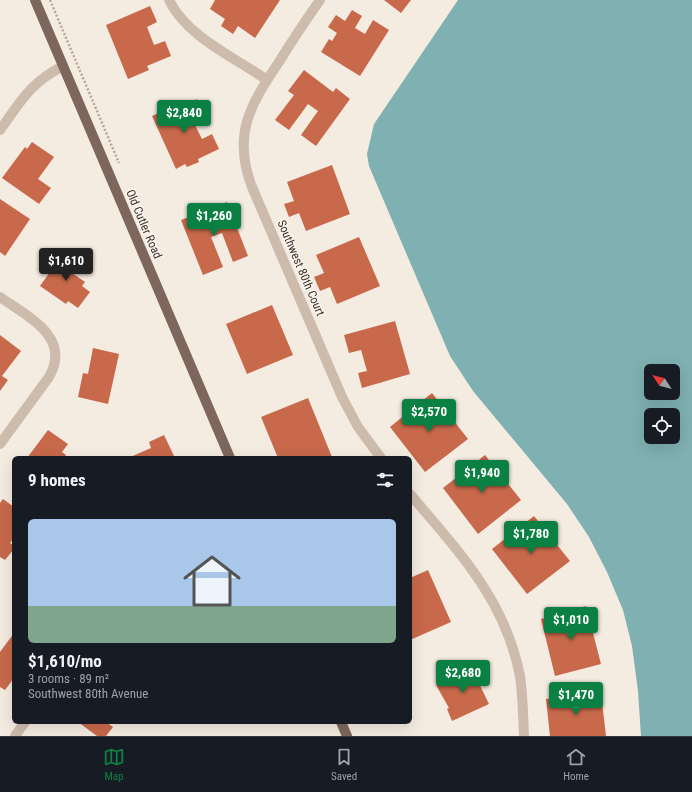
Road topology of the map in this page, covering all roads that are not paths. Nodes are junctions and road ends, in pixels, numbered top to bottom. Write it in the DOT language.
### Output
graph roads {
  1 [pos="35,0"];
  2 [pos="169,0"];
  3 [pos="320,0"];
  4 [pos="63,66"];
  5 [pos="267,80"];
  6 [pos="0,130"];
  7 [pos="0,297"];
  8 [pos="0,444"];
  9 [pos="229,456"];
  10 [pos="380,456"];
  11 [pos="412,496"];
  12 [pos="24,724"];
  13 [pos="342,724"];
  14 [pos="15,736"];
  15 [pos="347,736"];
  16 [pos="524,736"];
  1 -- 4 [label="main road, Old Cutler Road"];
  2 -- 5 [label="street"];
  3 -- 5 [label="street, Southwest 80th Court"];
  4 -- 6 [label="street"];
  4 -- 9 [label="main road, Old Cutler Road"];
  5 -- 10 [label="street, Southwest 80th Court"];
  7 -- 8 [label="street"];
  11 -- 16 [label="street"];
  12 -- 14 [label="street"];
  13 -- 15 [label="main road"];
}
